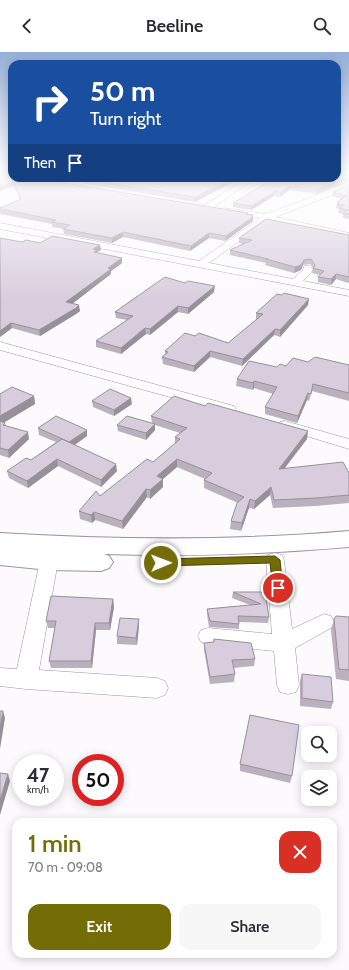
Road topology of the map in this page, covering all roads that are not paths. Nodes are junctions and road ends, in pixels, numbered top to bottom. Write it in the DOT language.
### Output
graph roads {
  1 [pos="255,215"];
  2 [pos="273,215"];
  3 [pos="267,217"];
  4 [pos="0,226"];
  5 [pos="349,236"];
  6 [pos="200,265"];
  7 [pos="307,268"];
  8 [pos="295,283"];
  9 [pos="349,293"];
  10 [pos="0,346"];
  11 [pos="239,412"];
  12 [pos="276,422"];
  13 [pos="349,444"];
  14 [pos="349,539"];
  15 [pos="0,541"];
  16 [pos="349,555"];
  17 [pos="0,557"];
  18 [pos="275,560"];
  19 [pos="49,561"];
  20 [pos="324,622"];
  21 [pos="208,636"];
  22 [pos="284,644"];
  23 [pos="0,677"];
  24 [pos="26,680"];
  25 [pos="288,685"];
  26 [pos="157,688"];
  1 -- 3 [label="street"];
  2 -- 3 [label="street"];
  3 -- 5 [label="street"];
  3 -- 6 [label="street"];
  4 -- 6 [label="street"];
  6 -- 8 [label="street"];
  7 -- 8 [label="street"];
  8 -- 9 [label="street"];
  10 -- 11 [label="street"];
  12 -- 13 [label="street"];
  14 -- 15 [label="main road"];
  16 -- 18 [label="main road"];
  17 -- 19 [label="main road"];
  18 -- 19 [label="main road"];
  18 -- 22 [label="street"];
  19 -- 24 [label="street"];
  20 -- 22 [label="street"];
  21 -- 22 [label="street"];
  22 -- 25 [label="street"];
  23 -- 24 [label="street"];
  24 -- 26 [label="street"];
}
